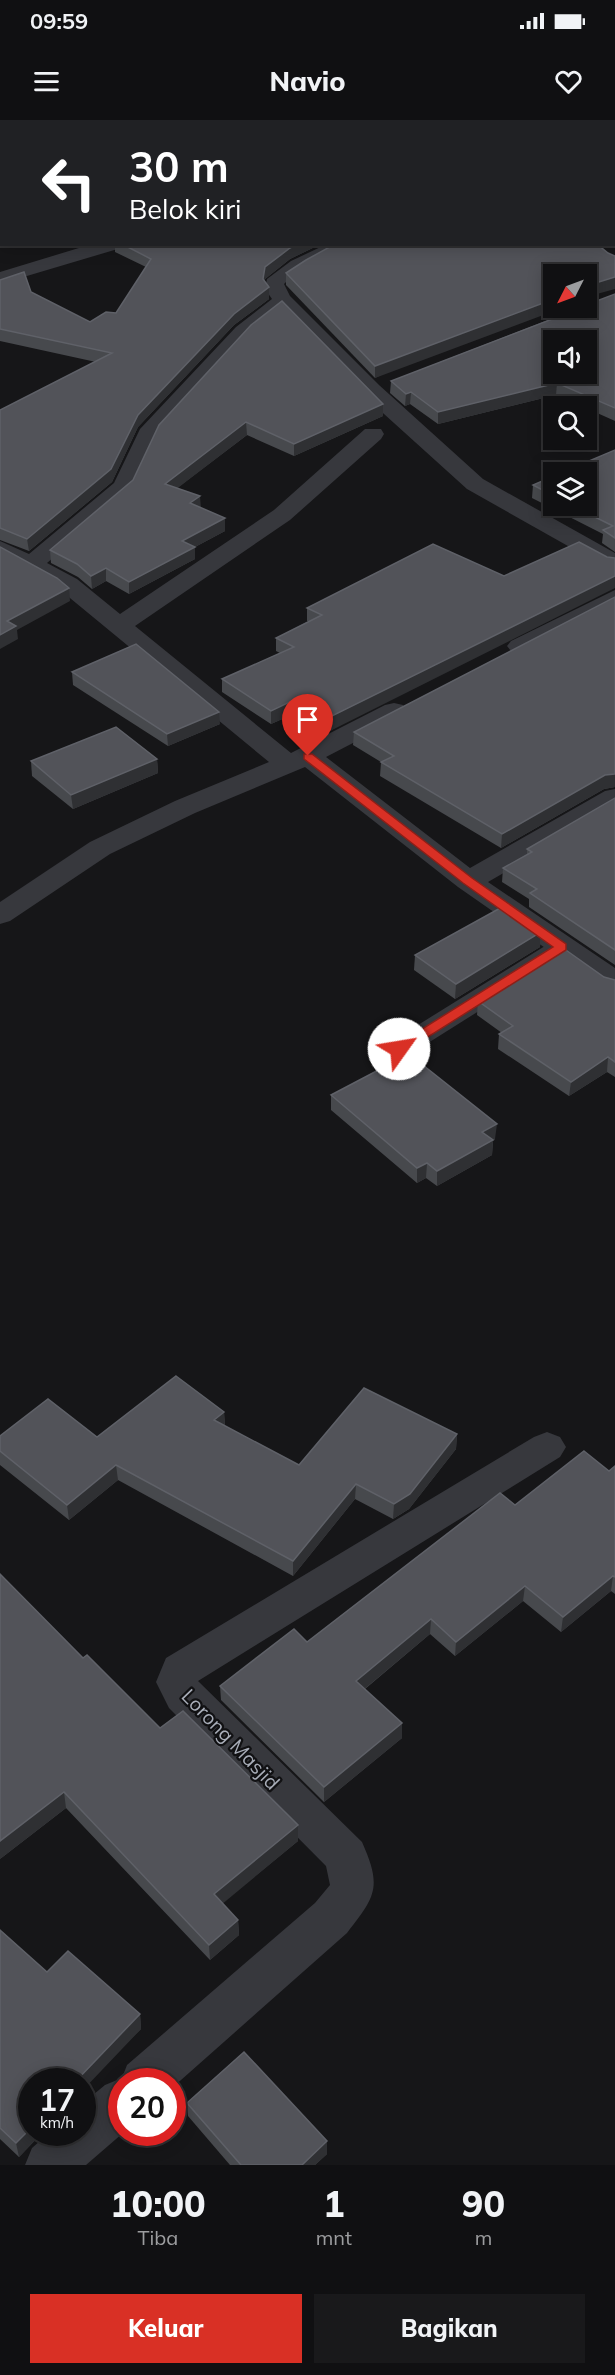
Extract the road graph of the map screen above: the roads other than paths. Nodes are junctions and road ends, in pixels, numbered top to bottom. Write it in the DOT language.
graph roads {
  1 [pos="107,246"];
  2 [pos="339,246"];
  3 [pos="0,278"];
  4 [pos="283,300"];
  5 [pos="392,382"];
  6 [pos="370,390"];
  7 [pos="373,434"];
  8 [pos="0,548"];
  9 [pos="33,563"];
  10 [pos="615,563"];
  11 [pos="615,597"];
  12 [pos="119,626"];
  13 [pos="499,657"];
  14 [pos="414,701"];
  15 [pos="299,760"];
  16 [pos="615,797"];
  17 [pos="468,880"];
  18 [pos="0,915"];
  19 [pos="562,947"];
  20 [pos="615,982"];
  21 [pos="399,1049"];
  22 [pos="547,1447"];
  23 [pos="160,2068"];
  24 [pos="108,2114"];
  25 [pos="49,2165"];
  1 -- 3 [label="street"];
  2 -- 4 [label="street"];
  4 -- 6 [label="street"];
  4 -- 9 [label="street"];
  5 -- 6 [label="street"];
  6 -- 10 [label="street"];
  7 -- 12 [label="street"];
  8 -- 9 [label="street"];
  9 -- 12 [label="street"];
  11 -- 13 [label="street"];
  12 -- 15 [label="street"];
  14 -- 15 [label="street"];
  15 -- 17 [label="street"];
  15 -- 18 [label="street"];
  16 -- 17 [label="street"];
  17 -- 19 [label="street"];
  19 -- 20 [label="street"];
  19 -- 21 [label="lane"];
  22 -- 23 [label="street, Lorong Masjid"];
  24 -- 25 [label="street"];
}
